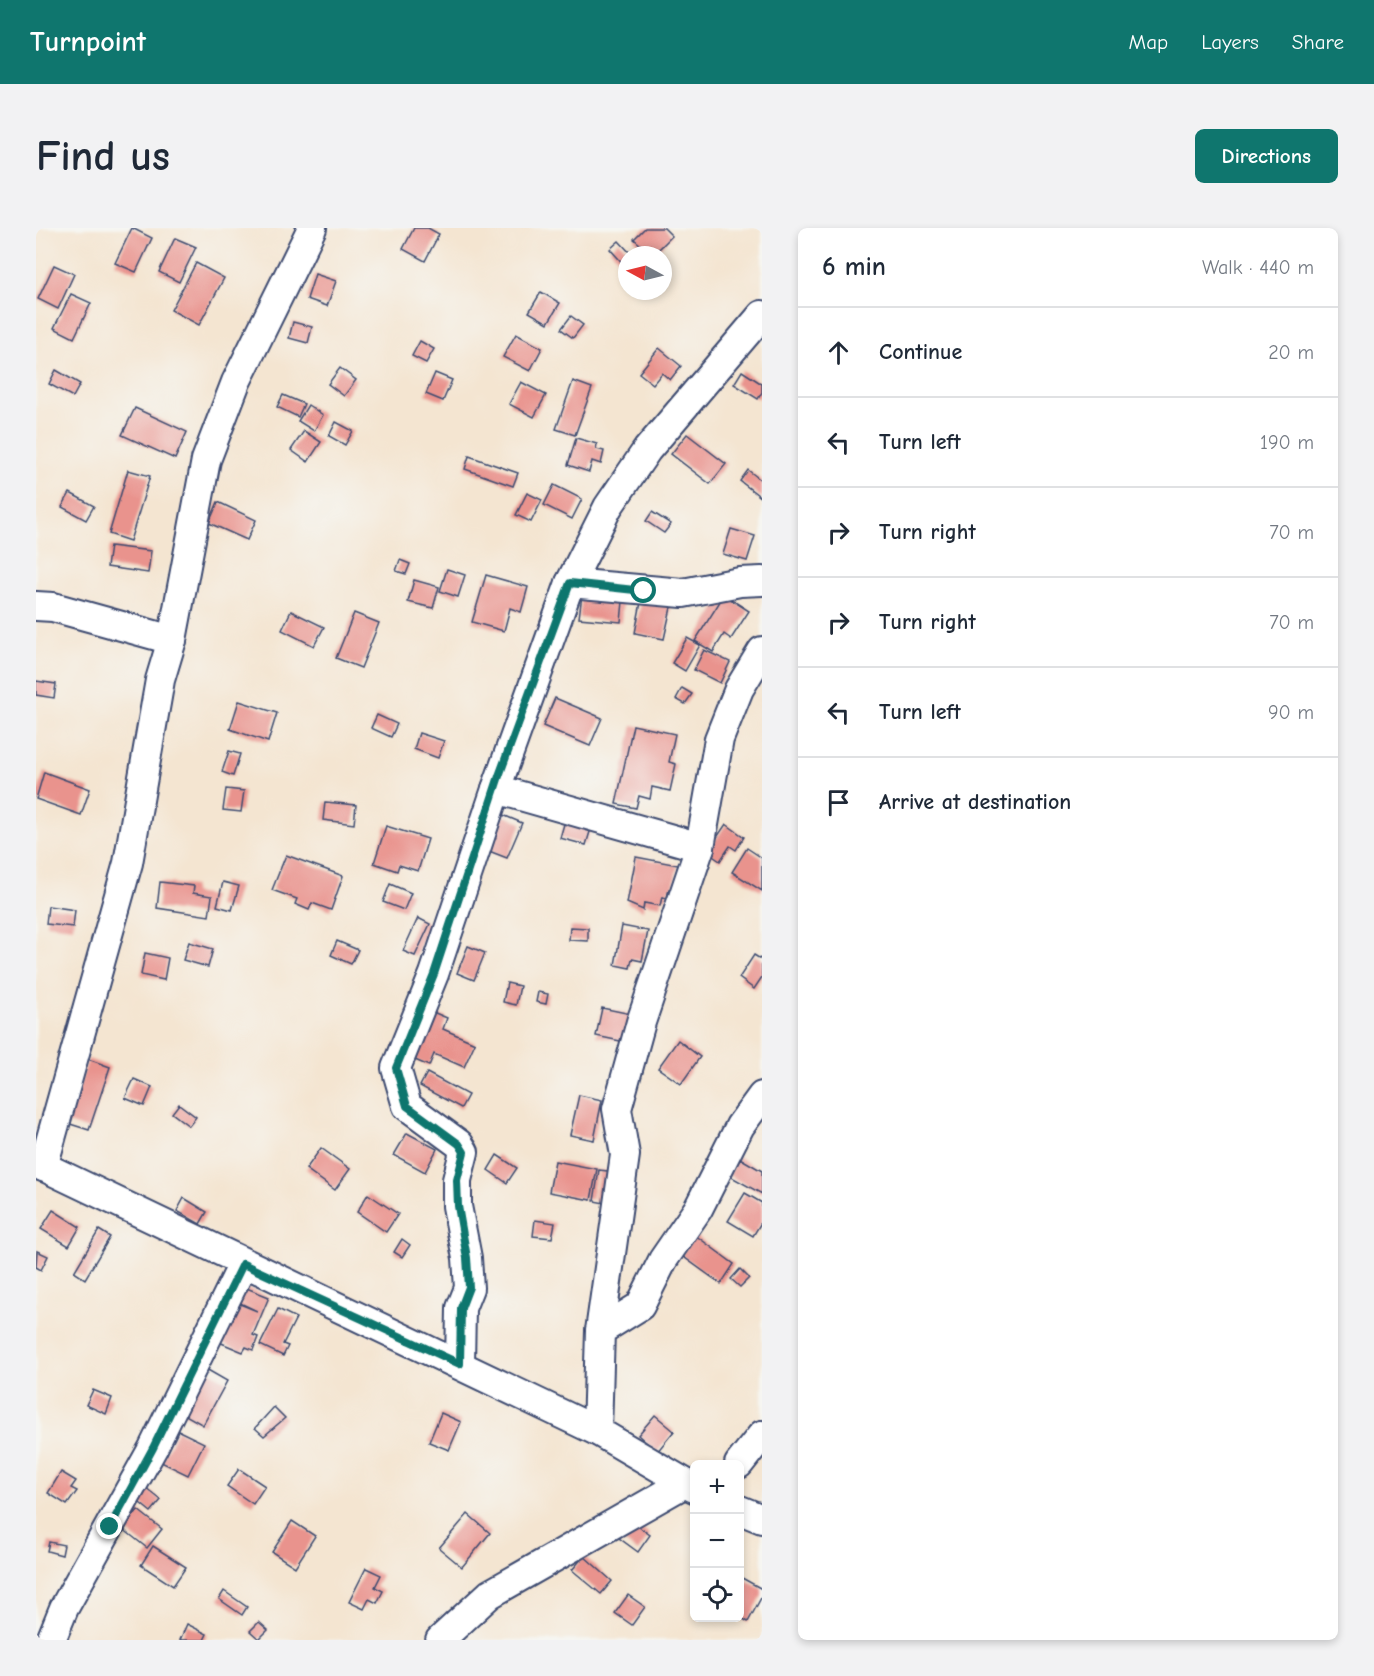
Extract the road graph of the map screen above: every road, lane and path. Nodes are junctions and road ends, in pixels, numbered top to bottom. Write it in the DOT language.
graph roads {
  1 [pos="312,228"];
  2 [pos="762,315"];
  3 [pos="762,581"];
  4 [pos="570,583"];
  5 [pos="36,606"];
  6 [pos="172,640"];
  7 [pos="762,651"];
  8 [pos="495,789"];
  9 [pos="700,847"];
  10 [pos="762,1096"];
  11 [pos="39,1165"];
  12 [pos="243,1264"];
  13 [pos="600,1331"];
  14 [pos="460,1364"];
  15 [pos="597,1431"];
  16 [pos="762,1435"];
  17 [pos="742,1460"];
  18 [pos="690,1486"];
  19 [pos="744,1512"];
  20 [pos="762,1519"];
  21 [pos="51,1640"];
  22 [pos="440,1640"];
  1 -- 6 [label="street"];
  2 -- 4 [label="street"];
  3 -- 4 [label="street"];
  4 -- 8 [label="street"];
  5 -- 6 [label="street"];
  6 -- 11 [label="street"];
  7 -- 9 [label="street"];
  8 -- 9 [label="street"];
  8 -- 14 [label="street"];
  9 -- 13 [label="street"];
  10 -- 13 [label="street"];
  11 -- 12 [label="street"];
  12 -- 14 [label="street"];
  12 -- 21 [label="street"];
  13 -- 15 [label="street"];
  14 -- 15 [label="street"];
  15 -- 18 [label="street"];
  16 -- 17 [label="street"];
  18 -- 22 [label="street"];
  19 -- 20 [label="street"];
}
